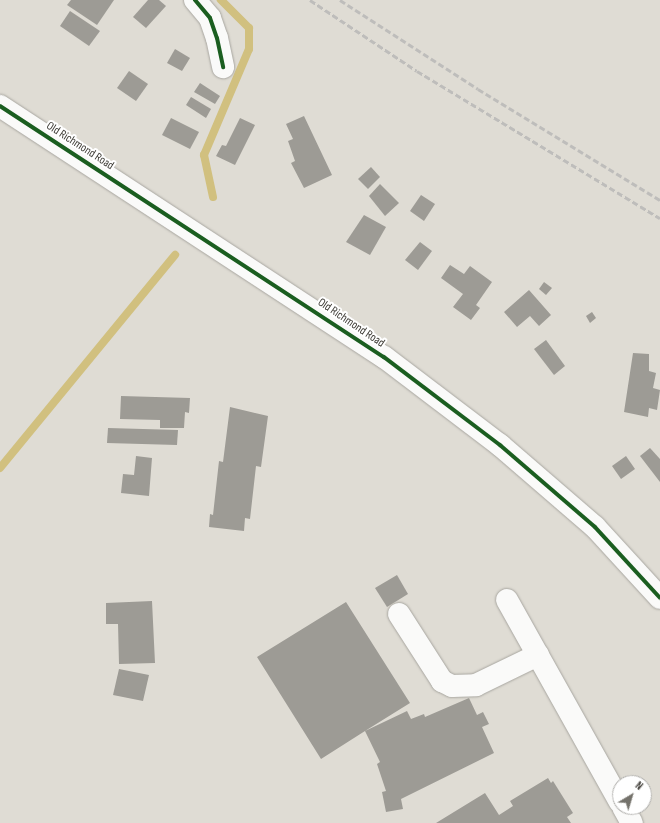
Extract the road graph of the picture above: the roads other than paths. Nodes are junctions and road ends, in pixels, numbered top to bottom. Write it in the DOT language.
graph roads {
  1 [pos="195,0"];
  2 [pos="223,67"];
  3 [pos="0,106"];
  4 [pos="660,598"];
  5 [pos="507,600"];
  6 [pos="399,614"];
  7 [pos="538,655"];
  8 [pos="612,788"];
  1 -- 2 [label="street"];
  3 -- 4 [label="street, Old Richmond Road"];
  5 -- 7 [label="street"];
  6 -- 7 [label="street"];
  7 -- 8 [label="street"];
}
